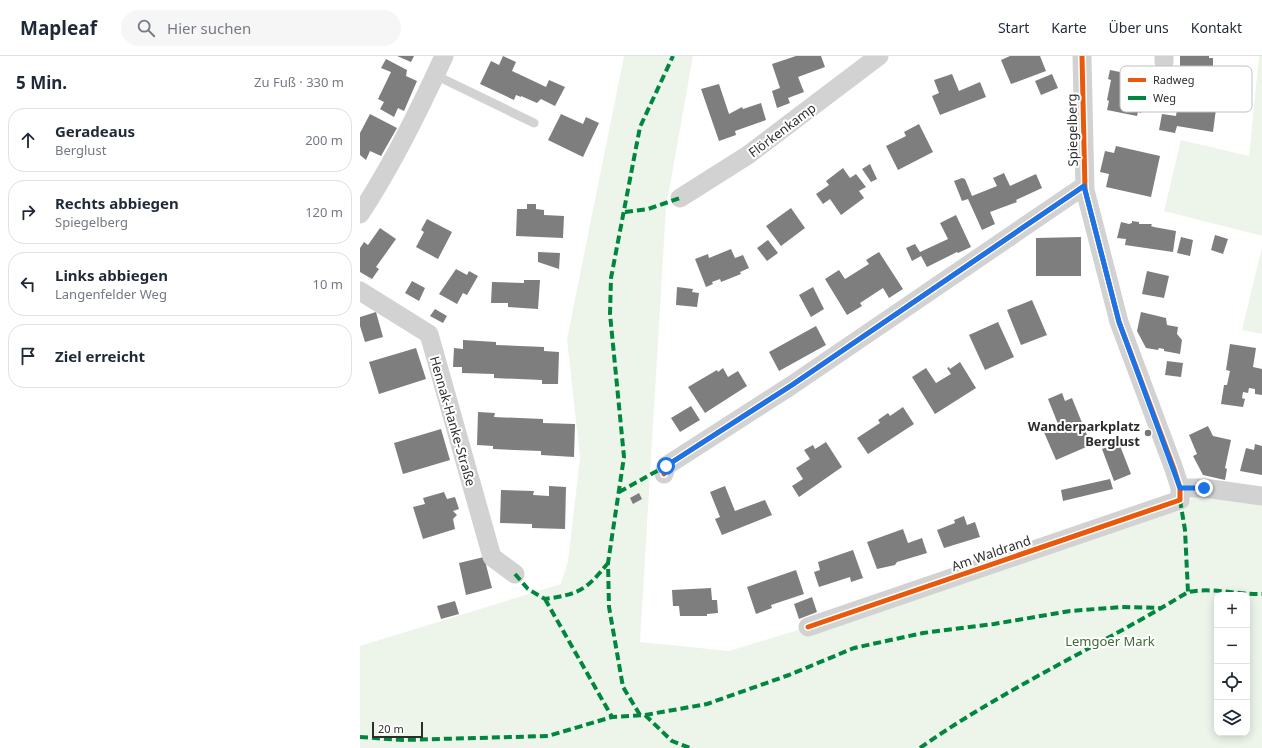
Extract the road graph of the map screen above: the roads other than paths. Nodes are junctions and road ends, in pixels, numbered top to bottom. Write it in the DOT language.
graph roads {
  1 [pos="444,56"];
  2 [pos="879,56"];
  3 [pos="1082,56"];
  4 [pos="436,75"];
  5 [pos="534,124"];
  6 [pos="1084,186"];
  7 [pos="680,198"];
  8 [pos="360,214"];
  9 [pos="360,291"];
  10 [pos="664,474"];
  11 [pos="1180,494"];
  12 [pos="1262,496"];
  13 [pos="515,574"];
  14 [pos="808,627"];
  1 -- 4 [label="street"];
  2 -- 7 [label="street, Flörkenkamp"];
  3 -- 6 [label="street, Spiegelberg"];
  4 -- 5 [label="lane"];
  4 -- 8 [label="street"];
  6 -- 10 [label="street"];
  6 -- 11 [label="street, Spiegelberg"];
  9 -- 13 [label="street, Hennak-Hanke-Straße"];
  11 -- 12 [label="street, Am Waldrand"];
  11 -- 14 [label="street, Am Waldrand"];
}
